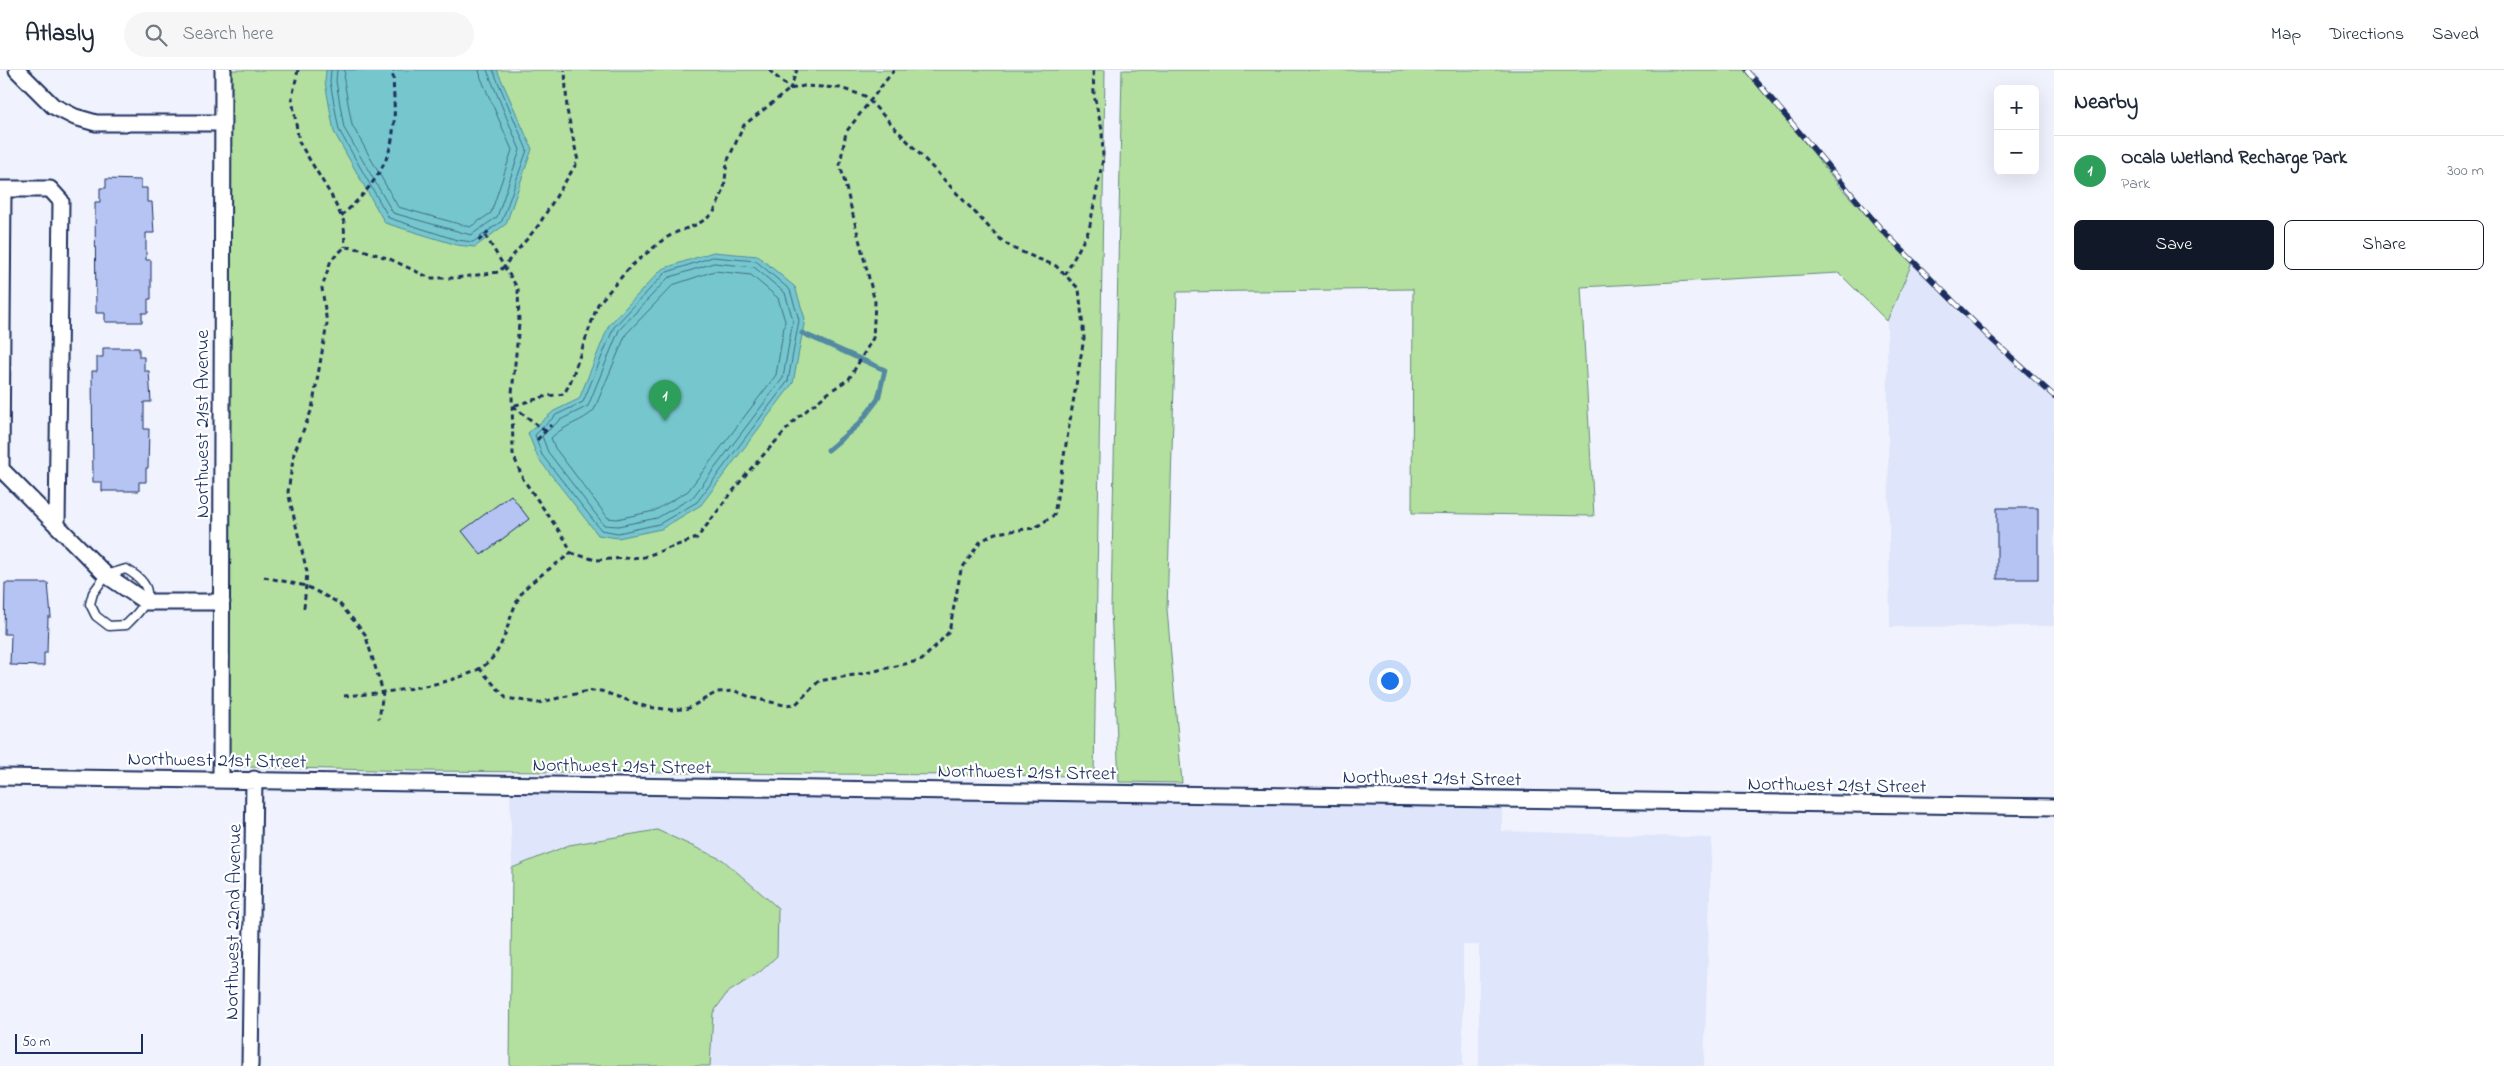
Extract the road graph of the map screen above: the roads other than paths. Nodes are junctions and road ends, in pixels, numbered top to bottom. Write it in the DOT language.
graph roads {
  1 [pos="17,70"];
  2 [pos="223,70"];
  3 [pos="223,123"];
  4 [pos="1,189"];
  5 [pos="57,526"];
  6 [pos="106,575"];
  7 [pos="146,602"];
  8 [pos="222,602"];
  9 [pos="0,777"];
  10 [pos="221,778"];
  11 [pos="254,779"];
  12 [pos="2054,807"];
  13 [pos="250,1066"];
  1 -- 3 [label="street"];
  2 -- 3 [label="street, Northwest 21st Avenue"];
  3 -- 8 [label="street, Northwest 21st Avenue"];
  4 -- 5 [label="street"];
  4 -- 5 [label="street"];
  5 -- 6 [label="street"];
  6 -- 7 [label="street"];
  6 -- 7 [label="lane"];
  7 -- 8 [label="street"];
  8 -- 10 [label="street, Northwest 21st Avenue"];
  9 -- 10 [label="street, Northwest 21st Street"];
  10 -- 11 [label="street, Northwest 21st Street"];
  11 -- 12 [label="street, Northwest 21st Street"];
  11 -- 13 [label="street, Northwest 22nd Avenue"];
}
